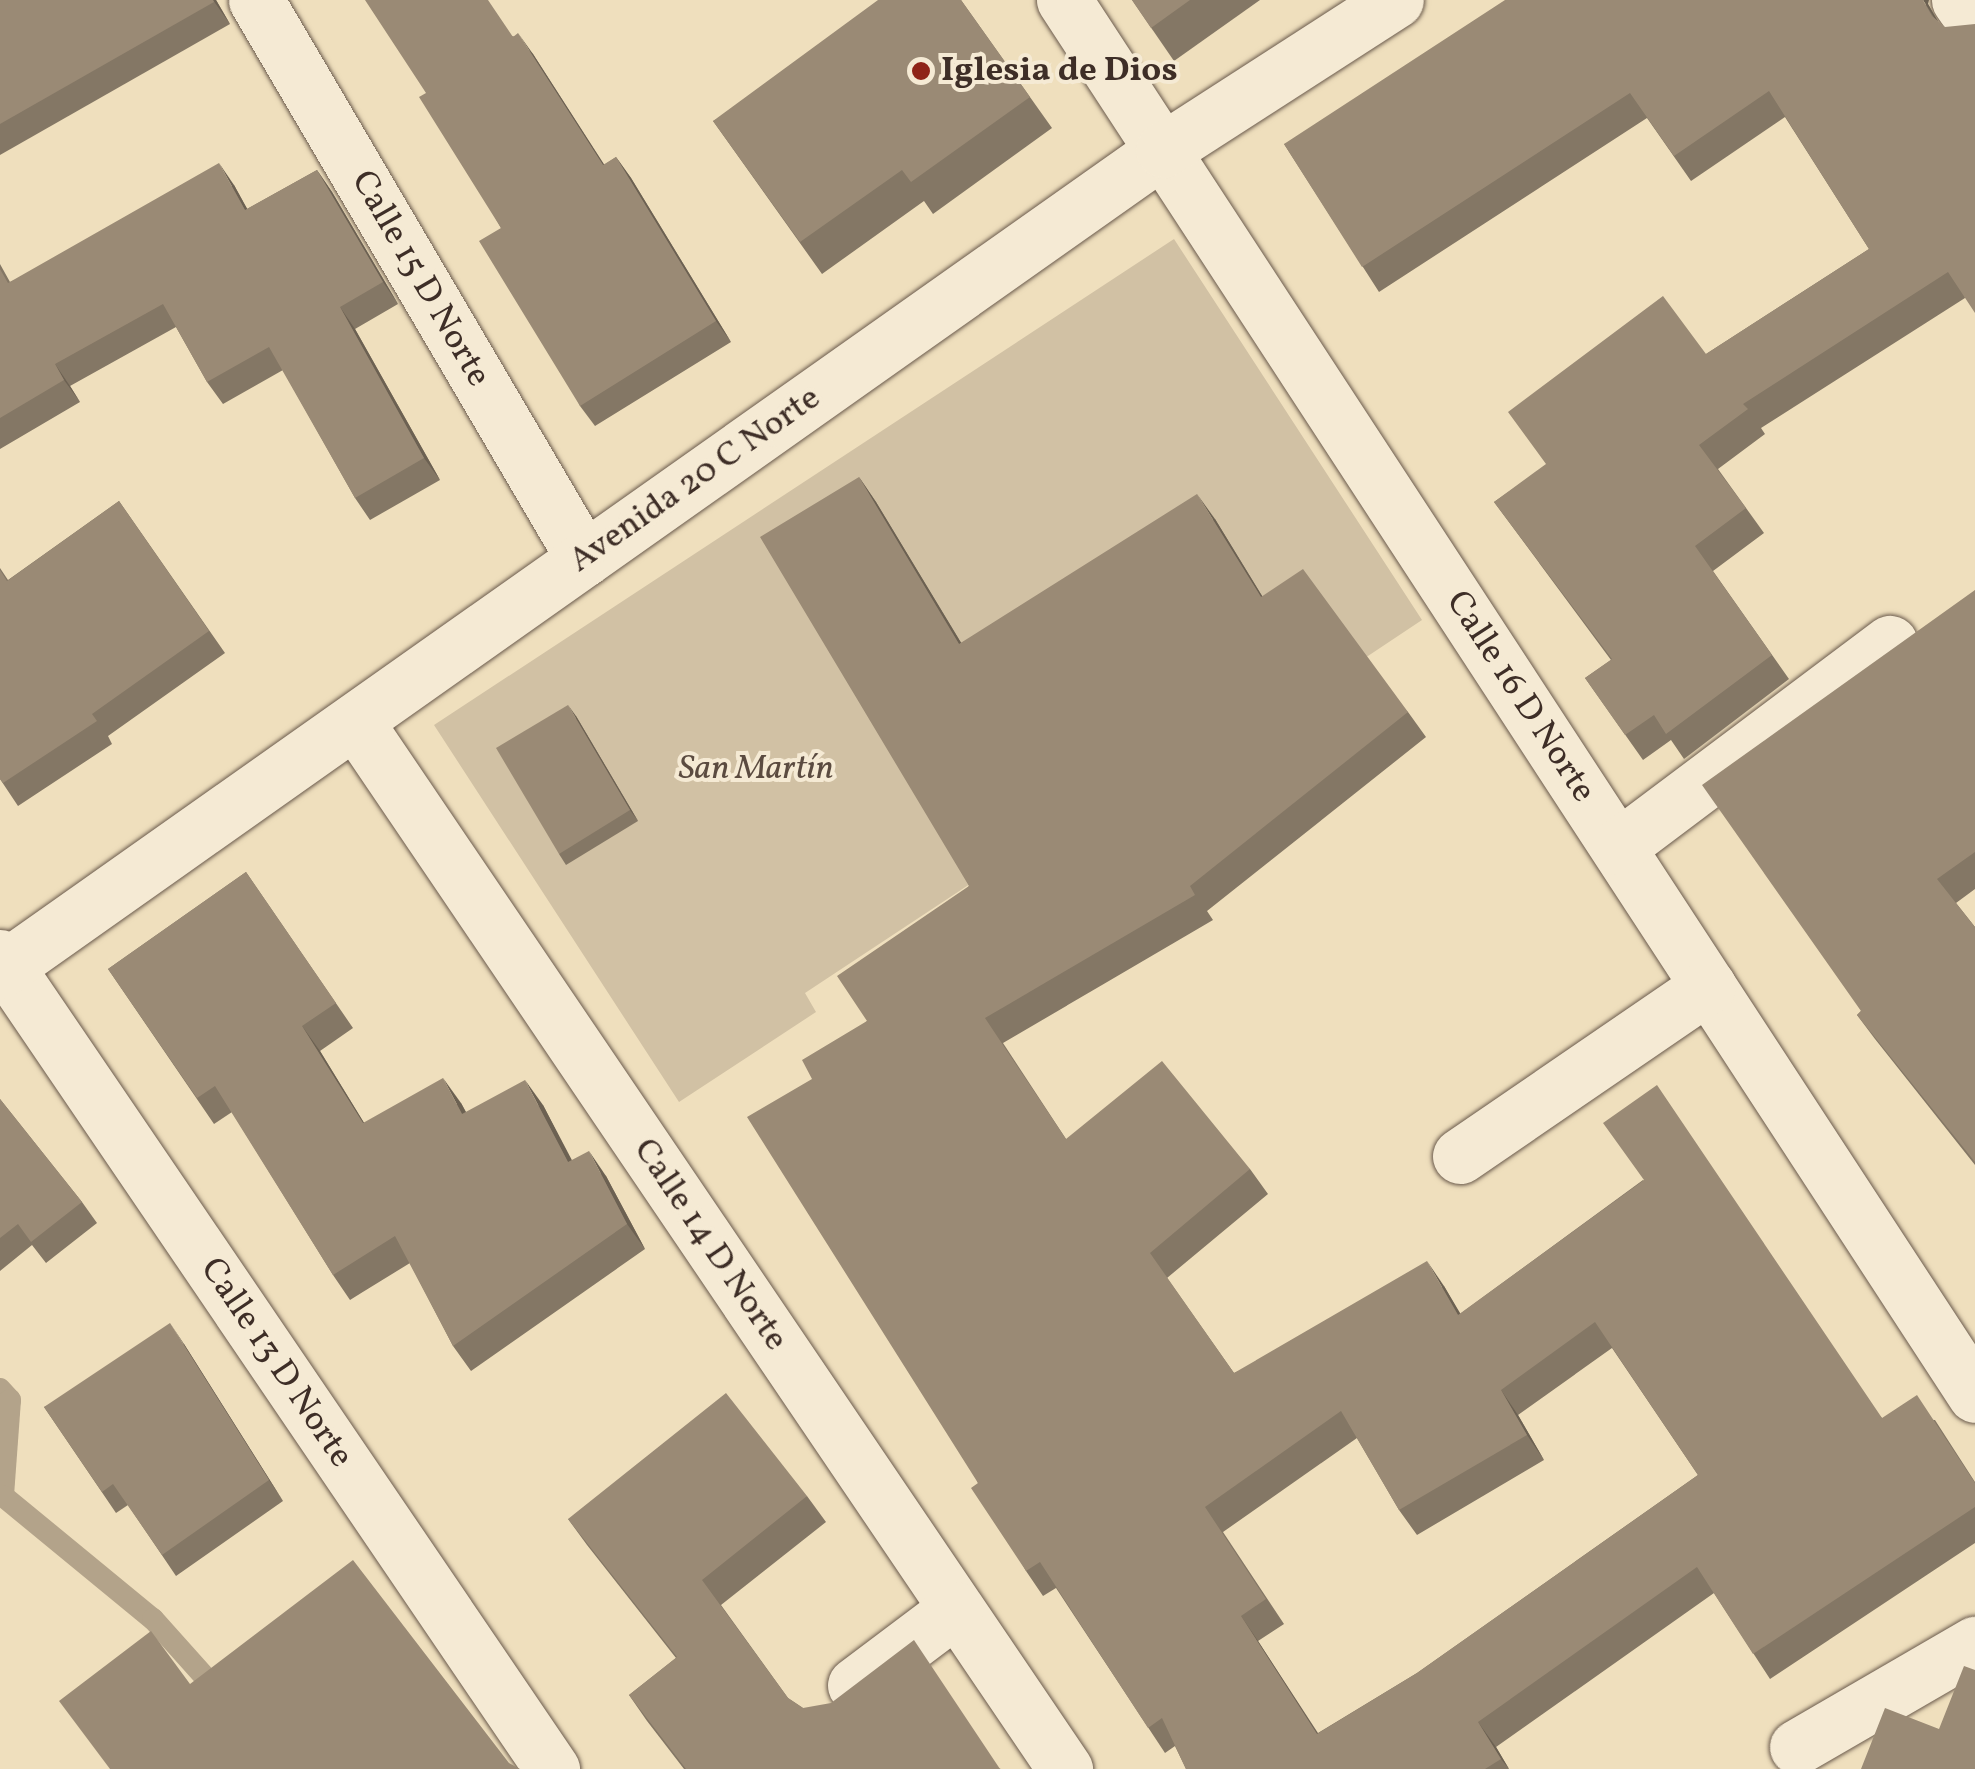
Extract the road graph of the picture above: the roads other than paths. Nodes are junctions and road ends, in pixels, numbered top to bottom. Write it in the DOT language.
graph roads {
  1 [pos="256,0"];
  2 [pos="1064,0"];
  3 [pos="1396,0"];
  4 [pos="1959,0"];
  5 [pos="1975,23"];
  6 [pos="1164,150"];
  7 [pos="584,558"];
  8 [pos="1890,643"];
  9 [pos="356,721"];
  10 [pos="1618,847"];
  11 [pos="2,965"];
  12 [pos="1708,986"];
  13 [pos="1460,1156"];
  14 [pos="1975,1395"];
  15 [pos="956,1609"];
  16 [pos="1975,1644"];
  17 [pos="830,1704"];
  18 [pos="1796,1747"];
  19 [pos="552,1769"];
  20 [pos="1064,1769"];
  1 -- 7 [label="street, Calle 15 D Norte"];
  2 -- 6 [label="street, Calle 16 D Norte"];
  3 -- 6 [label="street, Avenida 20 C Norte"];
  4 -- 5 [label="street"];
  6 -- 7 [label="street, Avenida 20 C Norte"];
  6 -- 10 [label="street, Calle 16 D Norte"];
  7 -- 9 [label="street, Avenida 20 C Norte"];
  8 -- 10 [label="street"];
  9 -- 11 [label="street, Avenida 20 C Norte"];
  9 -- 15 [label="street, Calle 14 D Norte"];
  10 -- 12 [label="street, Calle 16 D Norte"];
  11 -- 19 [label="street, Calle 13 D Norte"];
  12 -- 13 [label="street"];
  12 -- 14 [label="street, Calle 16 D Norte"];
  15 -- 17 [label="street"];
  15 -- 20 [label="street, Calle 14 D Norte"];
  16 -- 18 [label="street"];
}
